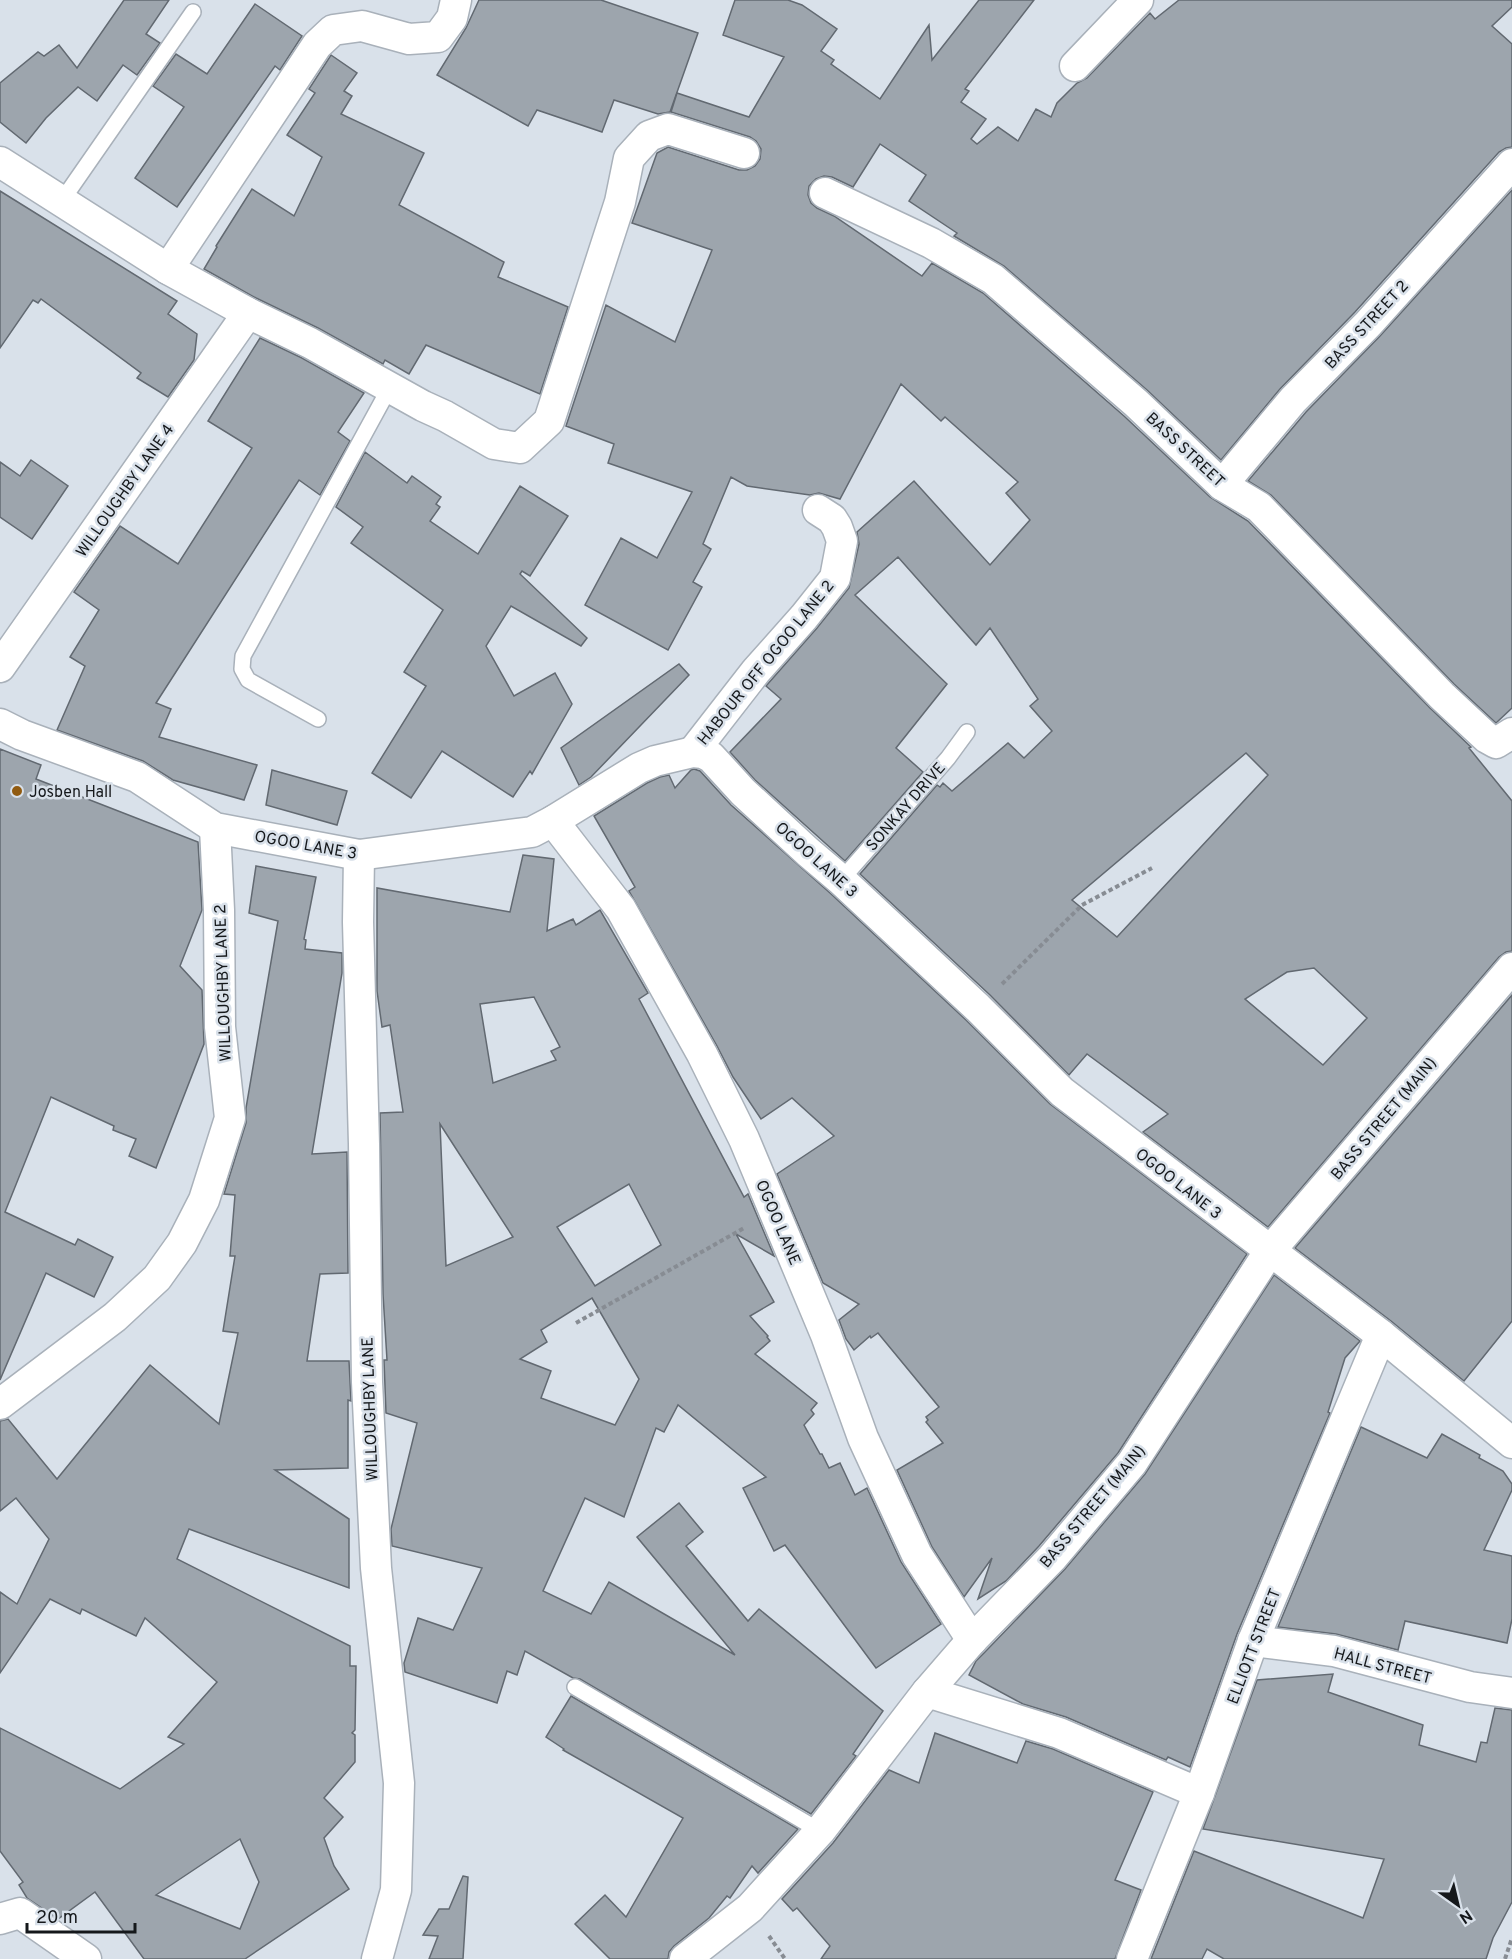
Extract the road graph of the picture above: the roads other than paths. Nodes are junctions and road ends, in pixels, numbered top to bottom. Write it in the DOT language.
graph roads {
  1 [pos="456,0"];
  2 [pos="1138,0"];
  3 [pos="193,12"];
  4 [pos="1075,66"];
  5 [pos="744,153"];
  6 [pos="0,162"];
  7 [pos="1512,164"];
  8 [pos="825,194"];
  9 [pos="61,202"];
  10 [pos="168,269"];
  11 [pos="248,313"];
  12 [pos="390,387"];
  13 [pos="1222,485"];
  14 [pos="818,510"];
  15 [pos="0,667"];
  16 [pos="318,719"];
  17 [pos="0,724"];
  18 [pos="967,732"];
  19 [pos="1512,733"];
  20 [pos="693,752"];
  21 [pos="553,821"];
  22 [pos="215,828"];
  23 [pos="359,855"];
  24 [pos="841,880"];
  25 [pos="1512,969"];
  26 [pos="1269,1252"];
  27 [pos="1381,1335"];
  28 [pos="0,1404"];
  29 [pos="1512,1443"];
  30 [pos="972,1640"];
  31 [pos="1252,1641"];
  32 [pos="575,1687"];
  33 [pos="927,1692"];
  34 [pos="1512,1693"];
  35 [pos="1199,1793"];
  36 [pos="820,1832"];
  37 [pos="0,1919"];
  38 [pos="86,1959"];
  39 [pos="377,1959"];
  40 [pos="685,1959"];
  41 [pos="1132,1959"];
  1 -- 10 [label="street"];
  2 -- 4 [label="street"];
  3 -- 9 [label="lane"];
  5 -- 12 [label="street"];
  6 -- 9 [label="street"];
  7 -- 13 [label="street, BASS STREET 2"];
  8 -- 13 [label="street, BASS STREET"];
  9 -- 10 [label="street"];
  10 -- 11 [label="street"];
  11 -- 12 [label="street"];
  11 -- 15 [label="street, WILLOUGHBY LANE 4"];
  12 -- 16 [label="lane"];
  13 -- 19 [label="street, BASS STREET"];
  14 -- 20 [label="street, HABOUR OFF OGOO LANE 2"];
  17 -- 22 [label="street, OGOO LANE 3"];
  18 -- 24 [label="lane, SONKAY DRIVE"];
  20 -- 21 [label="street, OGOO LANE 3"];
  20 -- 24 [label="street, OGOO LANE 3"];
  21 -- 23 [label="street, OGOO LANE 3"];
  21 -- 30 [label="street, OGOO LANE"];
  22 -- 23 [label="street, OGOO LANE 3"];
  22 -- 28 [label="street, WILLOUGHBY LANE 2"];
  23 -- 39 [label="street, WILLOUGHBY LANE"];
  24 -- 26 [label="street, OGOO LANE 3"];
  25 -- 26 [label="street, BASS STREET (MAIN)"];
  26 -- 27 [label="street, OGOO LANE 3"];
  26 -- 30 [label="street, BASS STREET (MAIN)"];
  27 -- 29 [label="street, OGOO LANE 3"];
  27 -- 31 [label="street, ELLIOTT STREET"];
  30 -- 33 [label="street, BASS STREET (MAIN)"];
  31 -- 34 [label="street, HALL STREET"];
  31 -- 35 [label="street, ELLIOTT STREET"];
  32 -- 36 [label="lane"];
  33 -- 35 [label="street"];
  33 -- 36 [label="street, BASS STREET (MAIN)"];
  35 -- 41 [label="street, ELLIOTT STREET"];
  36 -- 40 [label="street, BASS STREET (MAIN)"];
  37 -- 38 [label="street"];
}
